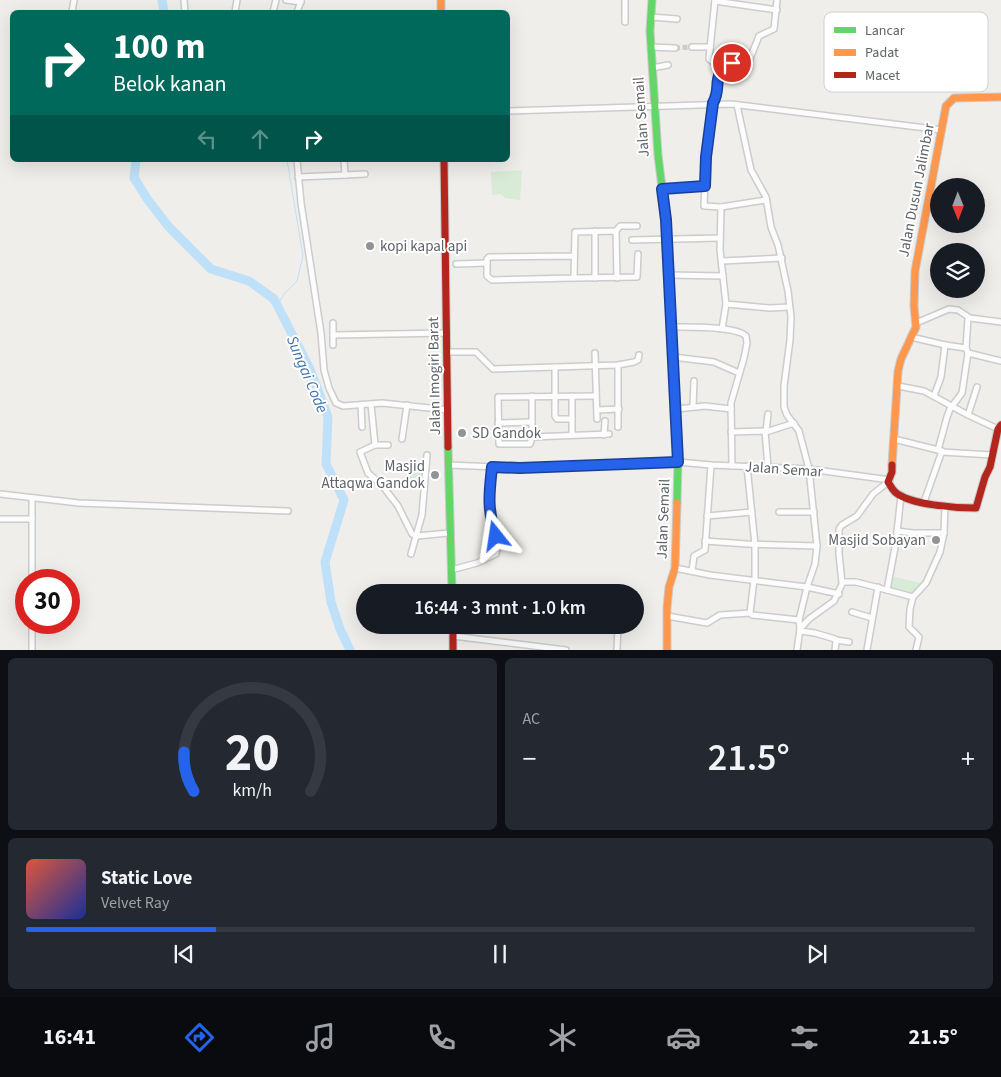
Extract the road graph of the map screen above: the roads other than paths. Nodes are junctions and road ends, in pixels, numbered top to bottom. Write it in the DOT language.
graph roads {
  1 [pos="286,0"];
  2 [pos="625,0"];
  3 [pos="652,0"];
  4 [pos="777,0"];
  5 [pos="301,1"];
  6 [pos="715,1"];
  7 [pos="747,3"];
  8 [pos="777,10"];
  9 [pos="650,17"];
  10 [pos="677,19"];
  11 [pos="625,22"];
  12 [pos="651,47"];
  13 [pos="692,47"];
  14 [pos="675,48"];
  15 [pos="710,48"];
  16 [pos="668,65"];
  17 [pos="652,68"];
  18 [pos="723,70"];
  19 [pos="1001,97"];
  20 [pos="713,103"];
  21 [pos="737,104"];
  22 [pos="654,105"];
  23 [pos="510,111"];
  24 [pos="942,130"];
  25 [pos="297,162"];
  26 [pos="344,162"];
  27 [pos="444,162"];
  28 [pos="345,174"];
  29 [pos="365,174"];
  30 [pos="298,177"];
  31 [pos="705,186"];
  32 [pos="662,189"];
  33 [pos="766,200"];
  34 [pos="721,207"];
  35 [pos="637,226"];
  36 [pos="595,231"];
  37 [pos="616,231"];
  38 [pos="667,238"];
  39 [pos="720,238"];
  40 [pos="632,240"];
  41 [pos="638,254"];
  42 [pos="574,256"];
  43 [pos="782,258"];
  44 [pos="722,261"];
  45 [pos="452,264"];
  46 [pos="487,264"];
  47 [pos="668,275"];
  48 [pos="723,276"];
  49 [pos="574,278"];
  50 [pos="595,278"];
  51 [pos="617,278"];
  52 [pos="726,304"];
  53 [pos="789,307"];
  54 [pos="968,318"];
  55 [pos="1001,322"];
  56 [pos="333,323"];
  57 [pos="916,323"];
  58 [pos="672,327"];
  59 [pos="722,329"];
  60 [pos="448,333"];
  61 [pos="333,335"];
  62 [pos="911,337"];
  63 [pos="333,345"];
  64 [pos="945,345"];
  65 [pos="967,351"];
  66 [pos="448,352"];
  67 [pos="595,353"];
  68 [pos="639,355"];
  69 [pos="673,357"];
  70 [pos="1001,361"];
  71 [pos="618,365"];
  72 [pos="596,366"];
  73 [pos="555,367"];
  74 [pos="739,373"];
  75 [pos="694,381"];
  76 [pos="898,386"];
  77 [pos="976,388"];
  78 [pos="532,396"];
  79 [pos="555,396"];
  80 [pos="572,396"];
  81 [pos="596,396"];
  82 [pos="934,396"];
  83 [pos="371,404"];
  84 [pos="361,405"];
  85 [pos="407,405"];
  86 [pos="693,406"];
  87 [pos="952,407"];
  88 [pos="731,408"];
  89 [pos="619,409"];
  90 [pos="676,409"];
  91 [pos="448,410"];
  92 [pos="597,410"];
  93 [pos="768,414"];
  94 [pos="968,415"];
  95 [pos="572,419"];
  96 [pos="597,419"];
  97 [pos="605,421"];
  98 [pos="532,422"];
  99 [pos="498,423"];
  100 [pos="794,423"];
  101 [pos="362,427"];
  102 [pos="618,427"];
  103 [pos="1000,428"];
  104 [pos="731,432"];
  105 [pos="766,432"];
  106 [pos="572,435"];
  107 [pos="532,437"];
  108 [pos="402,439"];
  109 [pos="894,439"];
  110 [pos="375,445"];
  111 [pos="388,445"];
  112 [pos="940,451"];
  113 [pos="427,455"];
  114 [pos="992,456"];
  115 [pos="678,462"];
  116 [pos="448,465"];
  117 [pos="710,465"];
  118 [pos="732,466"];
  119 [pos="747,466"];
  120 [pos="492,467"];
  121 [pos="768,467"];
  122 [pos="809,469"];
  123 [pos="889,481"];
  124 [pos="0,494"];
  125 [pos="901,494"];
  126 [pos="32,498"];
  127 [pos="924,502"];
  128 [pos="945,506"];
  129 [pos="288,511"];
  130 [pos="752,512"];
  131 [pos="779,512"];
  132 [pos="814,512"];
  133 [pos="707,516"];
  134 [pos="0,518"];
  135 [pos="32,519"];
  136 [pos="897,530"];
  137 [pos="449,533"];
  138 [pos="944,533"];
  139 [pos="417,536"];
  140 [pos="705,541"];
  141 [pos="755,545"];
  142 [pos="817,546"];
  143 [pos="410,554"];
  144 [pos="674,568"];
  145 [pos="32,569"];
  146 [pos="451,570"];
  147 [pos="692,571"];
  148 [pos="754,580"];
  149 [pos="842,583"];
  150 [pos="452,584"];
  151 [pos="807,587"];
  152 [pos="878,587"];
  153 [pos="887,590"];
  154 [pos="839,594"];
  155 [pos="913,597"];
  156 [pos="852,612"];
  157 [pos="750,613"];
  158 [pos="667,616"];
  159 [pos="872,618"];
  160 [pos="800,626"];
  161 [pos="32,634"];
  162 [pos="618,634"];
  163 [pos="453,636"];
  164 [pos="836,640"];
  165 [pos="848,642"];
  166 [pos="32,650"];
  167 [pos="453,650"];
  168 [pos="566,650"];
  169 [pos="617,650"];
  170 [pos="667,650"];
  171 [pos="797,650"];
  172 [pos="835,650"];
  173 [pos="867,650"];
  174 [pos="916,650"];
  1 -- 5 [label="street"];
  2 -- 11 [label="street"];
  3 -- 9 [label="street, Jalan Semail"];
  4 -- 8 [label="street"];
  6 -- 7 [label="street"];
  6 -- 15 [label="street"];
  7 -- 8 [label="street"];
  8 -- 18 [label="street"];
  9 -- 10 [label="street"];
  9 -- 12 [label="street, Jalan Semail"];
  12 -- 14 [label="street"];
  12 -- 17 [label="street, Jalan Semail"];
  13 -- 15 [label="street"];
  15 -- 18 [label="street"];
  16 -- 17 [label="street"];
  17 -- 22 [label="street, Jalan Semail"];
  18 -- 20 [label="street"];
  19 -- 24 [label="street, Jalan Dusun Jalimbar"];
  20 -- 21 [label="street"];
  20 -- 22 [label="street"];
  20 -- 31 [label="street"];
  21 -- 24 [label="street"];
  21 -- 33 [label="street"];
  22 -- 23 [label="street"];
  22 -- 32 [label="street, Jalan Semail"];
  24 -- 57 [label="street, Jalan Dusun Jalimbar"];
  25 -- 30 [label="street"];
  26 -- 28 [label="street"];
  27 -- 45 [label="street, Jalan Imogiri Barat"];
  28 -- 29 [label="street"];
  28 -- 30 [label="street"];
  30 -- 84 [label="street"];
  31 -- 32 [label="street"];
  31 -- 34 [label="street"];
  32 -- 38 [label="street, Jalan Semail"];
  33 -- 34 [label="street"];
  33 -- 43 [label="street"];
  34 -- 39 [label="street"];
  35 -- 37 [label="street"];
  36 -- 37 [label="street"];
  36 -- 42 [label="street"];
  36 -- 50 [label="street"];
  37 -- 51 [label="street"];
  38 -- 39 [label="street"];
  38 -- 40 [label="street"];
  38 -- 47 [label="street, Jalan Semail"];
  39 -- 44 [label="street"];
  41 -- 51 [label="street"];
  42 -- 46 [label="street"];
  42 -- 49 [label="street"];
  43 -- 44 [label="street"];
  43 -- 53 [label="street"];
  44 -- 48 [label="street"];
  45 -- 46 [label="street"];
  45 -- 60 [label="street, Jalan Imogiri Barat"];
  46 -- 49 [label="street"];
  47 -- 48 [label="street"];
  47 -- 58 [label="street, Jalan Semail"];
  48 -- 52 [label="street"];
  49 -- 50 [label="street"];
  50 -- 51 [label="street"];
  52 -- 53 [label="street"];
  52 -- 59 [label="street"];
  53 -- 100 [label="street"];
  54 -- 55 [label="street"];
  54 -- 57 [label="street"];
  54 -- 65 [label="street"];
  56 -- 61 [label="street"];
  57 -- 62 [label="street, Jalan Dusun Jalimbar"];
  58 -- 59 [label="street"];
  58 -- 69 [label="street, Jalan Semail"];
  59 -- 74 [label="street"];
  60 -- 61 [label="street"];
  60 -- 66 [label="street, Jalan Imogiri Barat"];
  61 -- 63 [label="street"];
  62 -- 64 [label="street"];
  62 -- 76 [label="street, Jalan Dusun Jalimbar"];
  64 -- 65 [label="street"];
  64 -- 82 [label="street"];
  65 -- 70 [label="street"];
  65 -- 87 [label="street"];
  66 -- 73 [label="street"];
  66 -- 91 [label="street, Jalan Imogiri Barat"];
  67 -- 72 [label="street"];
  68 -- 71 [label="street"];
  69 -- 74 [label="street"];
  69 -- 90 [label="street, Jalan Semail"];
  71 -- 72 [label="street"];
  71 -- 89 [label="street"];
  72 -- 73 [label="street"];
  72 -- 81 [label="street"];
  73 -- 79 [label="street"];
  74 -- 88 [label="street"];
  75 -- 86 [label="street"];
  76 -- 82 [label="street"];
  76 -- 109 [label="street, Jalan Dusun Jalimbar"];
  77 -- 94 [label="street"];
  78 -- 79 [label="street"];
  78 -- 98 [label="street"];
  78 -- 99 [label="street"];
  79 -- 80 [label="street"];
  79 -- 95 [label="street"];
  80 -- 81 [label="street"];
  80 -- 95 [label="street"];
  81 -- 92 [label="street"];
  82 -- 87 [label="street"];
  83 -- 84 [label="street"];
  83 -- 85 [label="street"];
  83 -- 110 [label="street"];
  84 -- 101 [label="street"];
  85 -- 91 [label="street"];
  85 -- 108 [label="street"];
  86 -- 88 [label="street"];
  86 -- 90 [label="street"];
  87 -- 94 [label="street"];
  87 -- 112 [label="street"];
  88 -- 104 [label="street"];
  89 -- 92 [label="street"];
  89 -- 102 [label="street"];
  90 -- 115 [label="street, Jalan Semail"];
  91 -- 116 [label="street, Jalan Imogiri Barat"];
  92 -- 96 [label="street"];
  93 -- 105 [label="street"];
  94 -- 103 [label="street"];
  95 -- 106 [label="street"];
  97 -- 106 [label="street"];
  98 -- 99 [label="street"];
  98 -- 107 [label="street"];
  99 -- 107 [label="street"];
  100 -- 105 [label="street"];
  100 -- 122 [label="street"];
  103 -- 114 [label="street"];
  104 -- 105 [label="street"];
  104 -- 118 [label="street"];
  105 -- 121 [label="street"];
  106 -- 107 [label="street"];
  109 -- 112 [label="street"];
  109 -- 123 [label="street, Jalan Dusun Jalimbar"];
  110 -- 111 [label="street"];
  110 -- 139 [label="street"];
  112 -- 114 [label="street"];
  112 -- 127 [label="street"];
  113 -- 139 [label="street"];
  114 -- 128 [label="street"];
  115 -- 117 [label="street, Jalan Semar"];
  115 -- 120 [label="street, Jalan Semar"];
  115 -- 144 [label="street, Jalan Semail"];
  116 -- 120 [label="street, Jalan Semar"];
  116 -- 137 [label="street, Jalan Imogiri Barat"];
  117 -- 118 [label="street, Jalan Semar"];
  117 -- 133 [label="street"];
  118 -- 119 [label="street, Jalan Semar"];
  119 -- 121 [label="street, Jalan Semar"];
  119 -- 130 [label="street"];
  120 -- 146 [label="street"];
  121 -- 122 [label="street, Jalan Semar"];
  122 -- 123 [label="street, Jalan Semar"];
  122 -- 132 [label="street"];
  123 -- 125 [label="street"];
  123 -- 149 [label="street"];
  124 -- 126 [label="street"];
  125 -- 127 [label="street"];
  125 -- 136 [label="street"];
  126 -- 129 [label="street"];
  126 -- 135 [label="street"];
  127 -- 128 [label="street"];
  128 -- 138 [label="street"];
  130 -- 133 [label="street"];
  130 -- 141 [label="street"];
  131 -- 132 [label="street"];
  132 -- 142 [label="street"];
  133 -- 140 [label="street"];
  134 -- 135 [label="street"];
  135 -- 145 [label="street"];
  136 -- 138 [label="street"];
  136 -- 153 [label="street"];
  137 -- 139 [label="street"];
  137 -- 146 [label="street, Jalan Imogiri Barat"];
  138 -- 155 [label="street"];
  139 -- 143 [label="street"];
  140 -- 141 [label="street"];
  140 -- 147 [label="street"];
  141 -- 142 [label="street"];
  141 -- 148 [label="street"];
  142 -- 151 [label="street"];
  144 -- 147 [label="street"];
  144 -- 158 [label="street, Jalan Semail"];
  146 -- 150 [label="street, Jalan Imogiri Barat"];
  147 -- 148 [label="street"];
  148 -- 151 [label="street"];
  148 -- 157 [label="street"];
  149 -- 152 [label="street"];
  149 -- 154 [label="street"];
  151 -- 154 [label="street"];
  151 -- 160 [label="street"];
  152 -- 153 [label="street"];
  152 -- 159 [label="street"];
  153 -- 155 [label="street"];
  154 -- 160 [label="street"];
  155 -- 174 [label="street"];
  156 -- 159 [label="street"];
  157 -- 158 [label="street"];
  157 -- 160 [label="street"];
  158 -- 170 [label="street, Jalan Semail"];
  159 -- 173 [label="street"];
  160 -- 164 [label="street"];
  160 -- 171 [label="street"];
  161 -- 166 [label="street"];
  162 -- 169 [label="street"];
  163 -- 167 [label="street"];
  163 -- 168 [label="street"];
  164 -- 165 [label="street"];
  164 -- 172 [label="street"];
}
